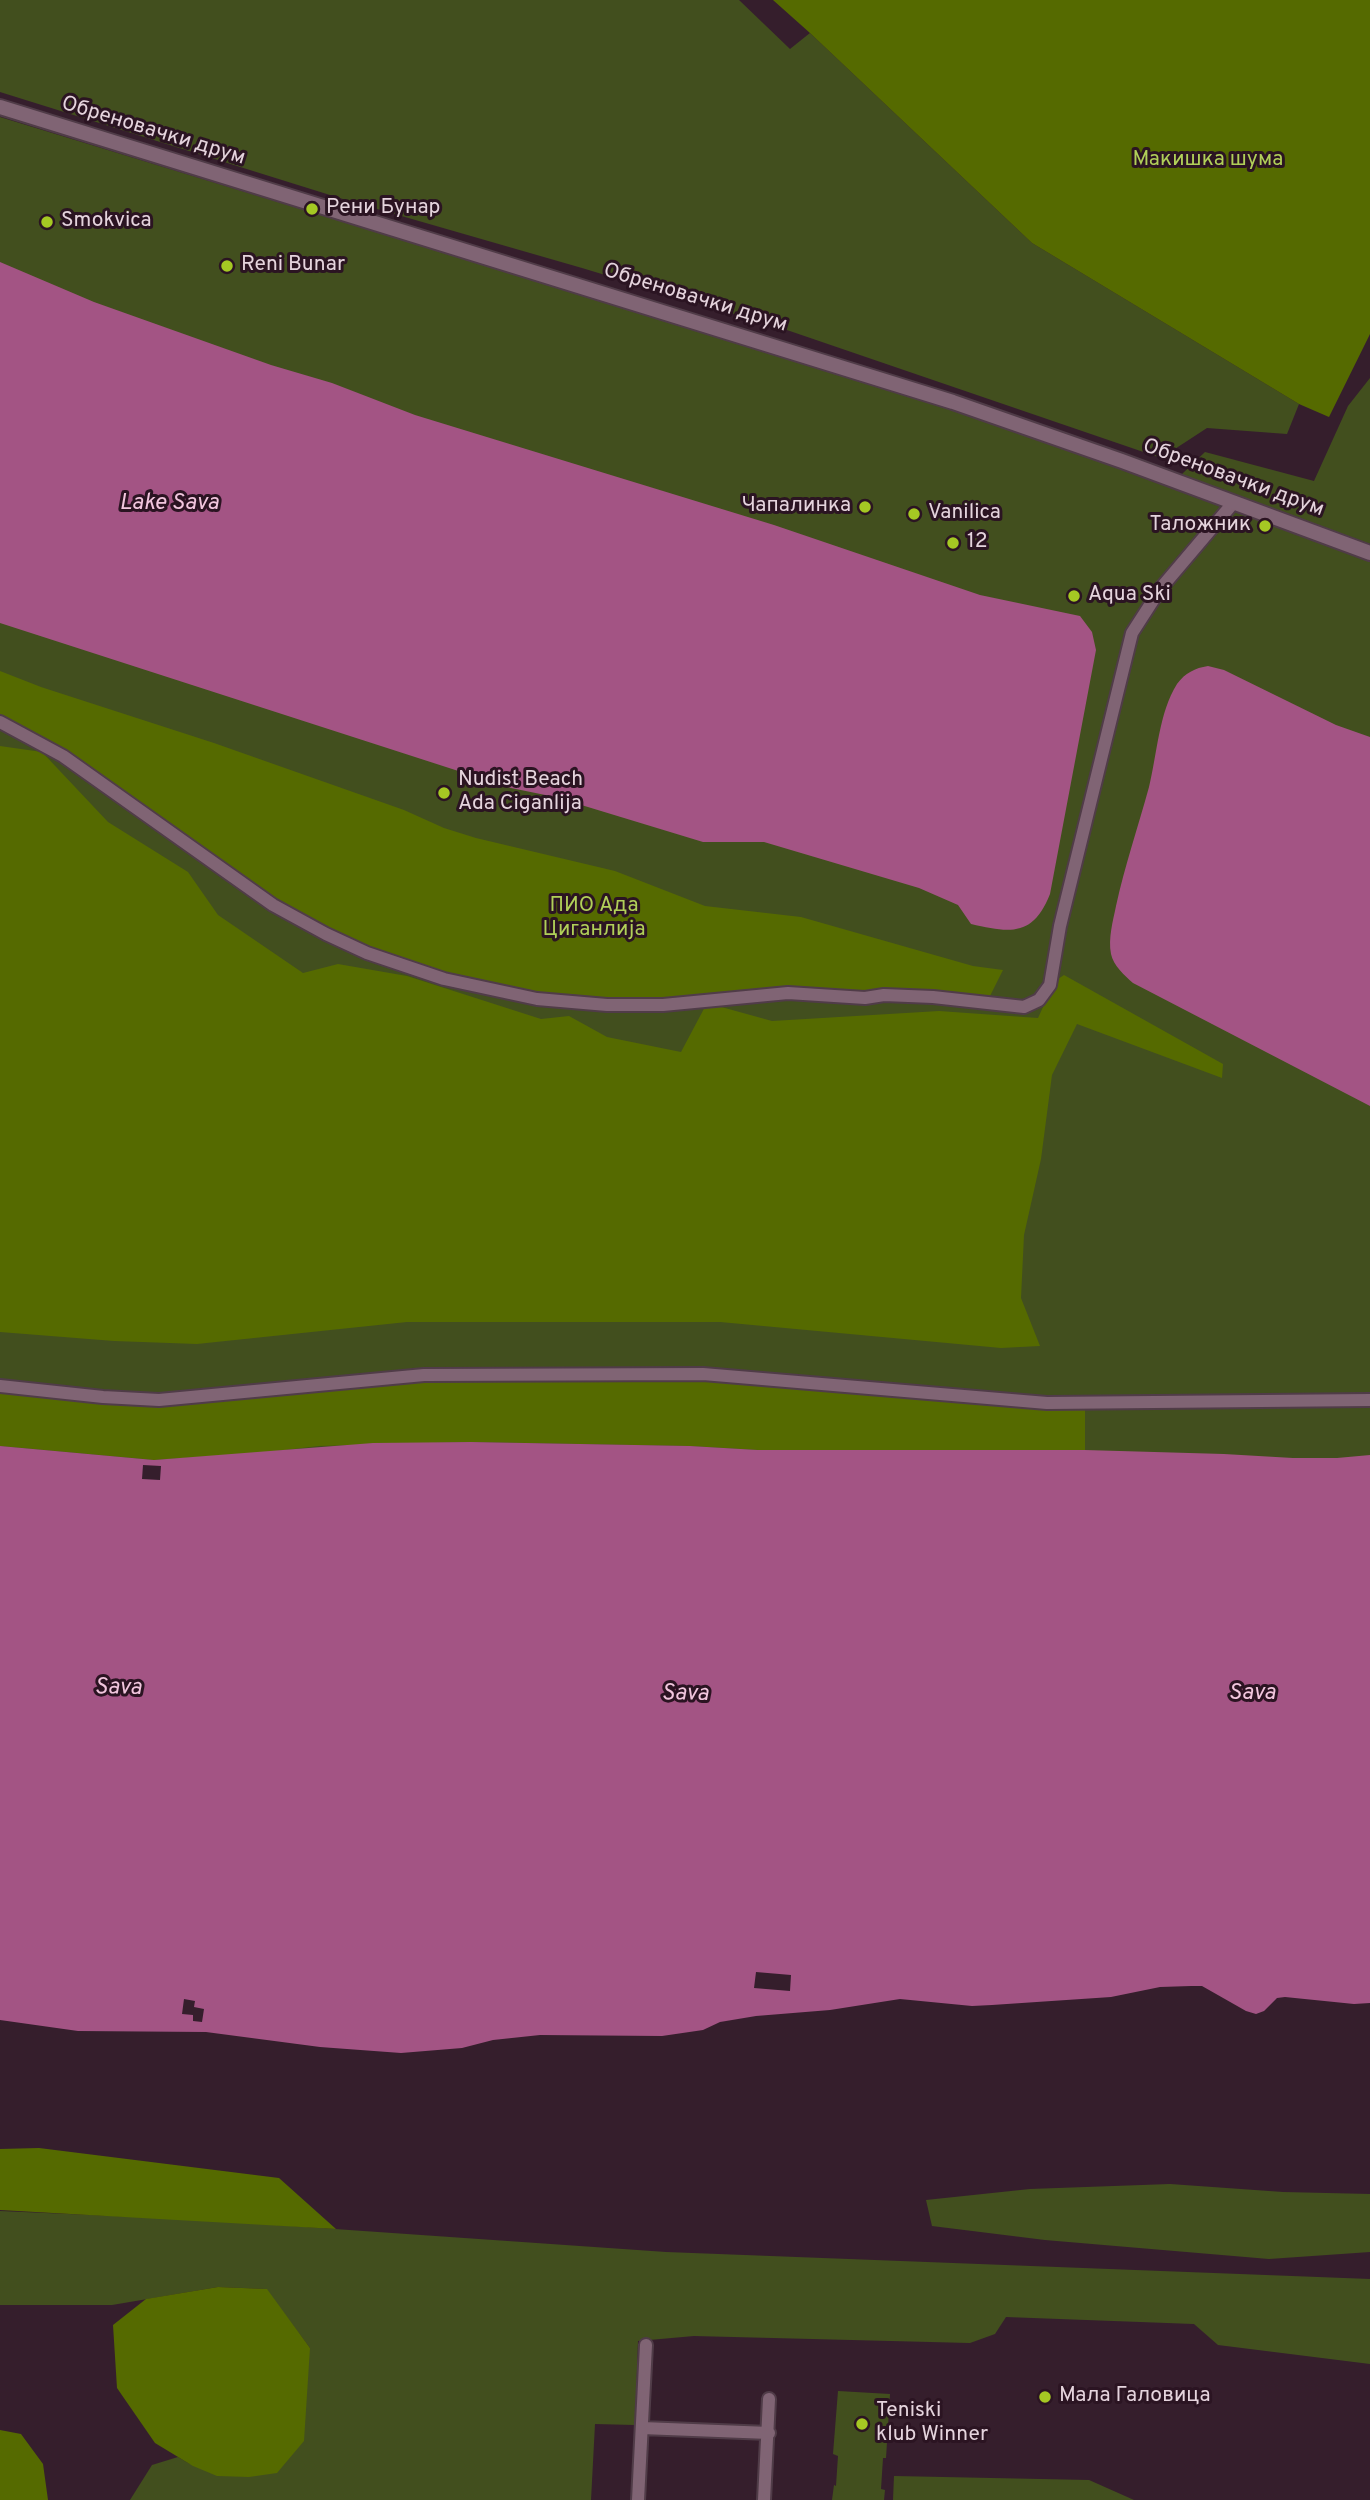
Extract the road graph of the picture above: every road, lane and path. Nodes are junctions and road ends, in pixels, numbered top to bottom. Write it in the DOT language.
graph roads {
  1 [pos="0,107"];
  2 [pos="1234,502"];
  3 [pos="1370,552"];
  4 [pos="0,722"];
  5 [pos="0,1386"];
  6 [pos="1370,1400"];
  7 [pos="646,2345"];
  8 [pos="769,2399"];
  9 [pos="642,2428"];
  10 [pos="769,2433"];
  11 [pos="638,2500"];
  12 [pos="764,2500"];
  1 -- 2 [label="street, Обреновачки друм"];
  2 -- 3 [label="street, Обреновачки друм"];
  2 -- 4 [label="street"];
  5 -- 6 [label="street"];
  7 -- 9 [label="street"];
  8 -- 10 [label="street"];
  9 -- 10 [label="street"];
  9 -- 11 [label="street"];
  10 -- 12 [label="street"];
}
